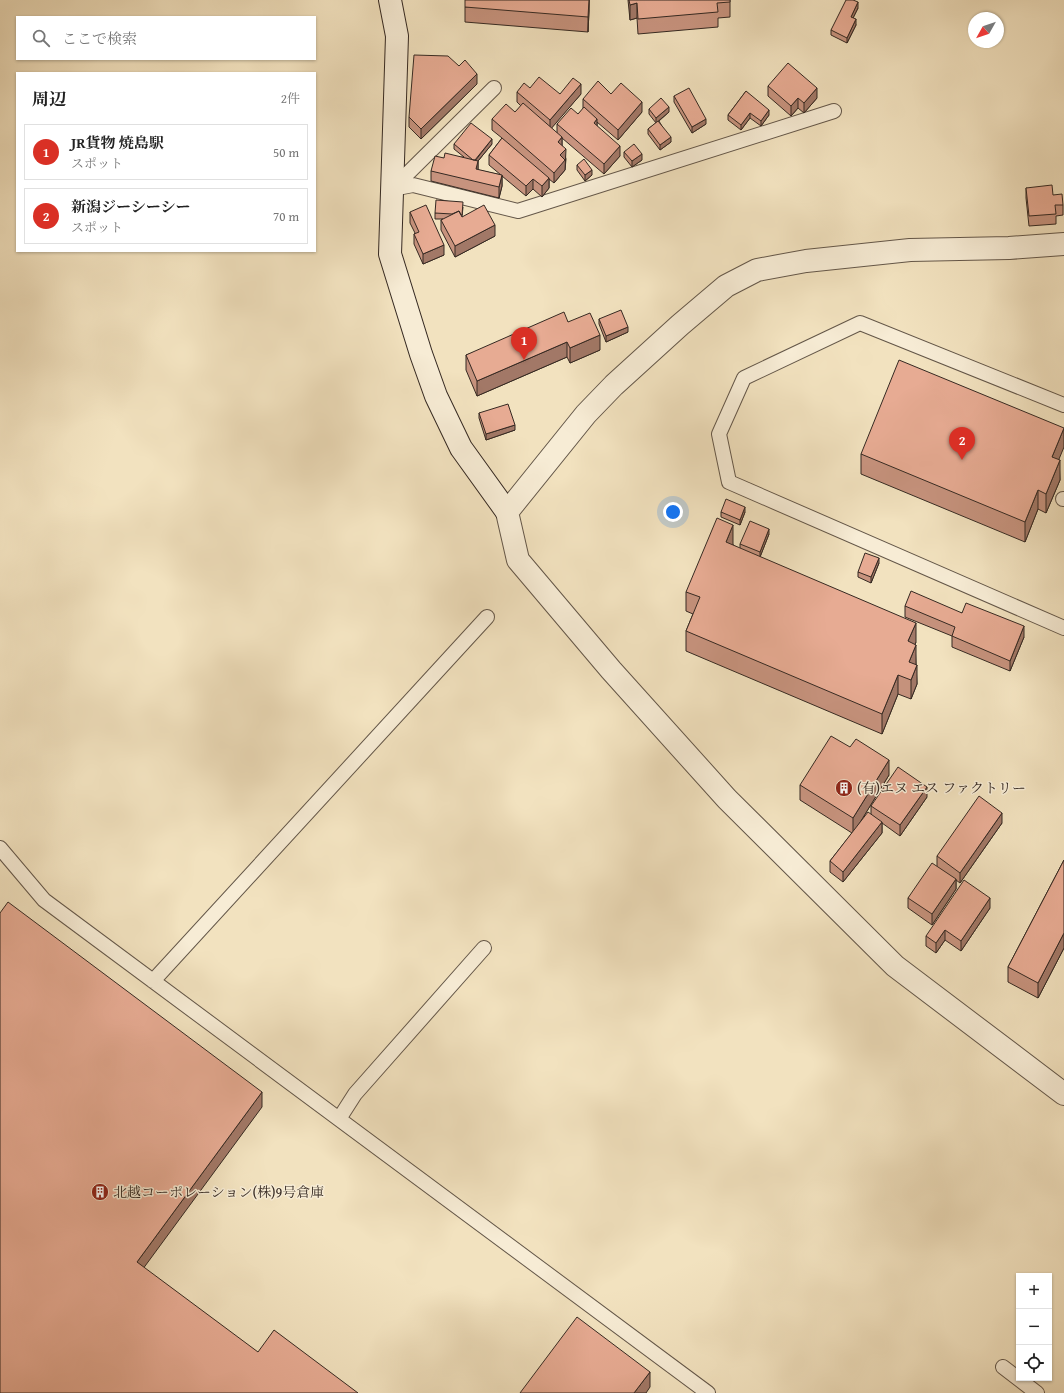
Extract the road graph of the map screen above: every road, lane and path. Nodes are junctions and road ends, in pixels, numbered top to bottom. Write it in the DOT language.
graph roads {
  1 [pos="390,0"];
  2 [pos="494,88"];
  3 [pos="834,112"];
  4 [pos="392,189"];
  5 [pos="1064,244"];
  6 [pos="1064,405"];
  7 [pos="507,512"];
  8 [pos="487,617"];
  9 [pos="1064,628"];
  10 [pos="0,848"];
  11 [pos="484,948"];
  12 [pos="153,981"];
  13 [pos="1064,1094"];
  14 [pos="339,1119"];
  15 [pos="1003,1367"];
  16 [pos="708,1393"];
  17 [pos="1037,1393"];
  1 -- 4 [label="street"];
  2 -- 4 [label="lane"];
  3 -- 4 [label="lane"];
  4 -- 7 [label="street"];
  5 -- 7 [label="street"];
  6 -- 9 [label="lane"];
  7 -- 13 [label="street"];
  8 -- 12 [label="lane"];
  10 -- 12 [label="lane"];
  11 -- 14 [label="lane"];
  12 -- 14 [label="lane"];
  14 -- 16 [label="lane"];
  15 -- 17 [label="lane"];
}
